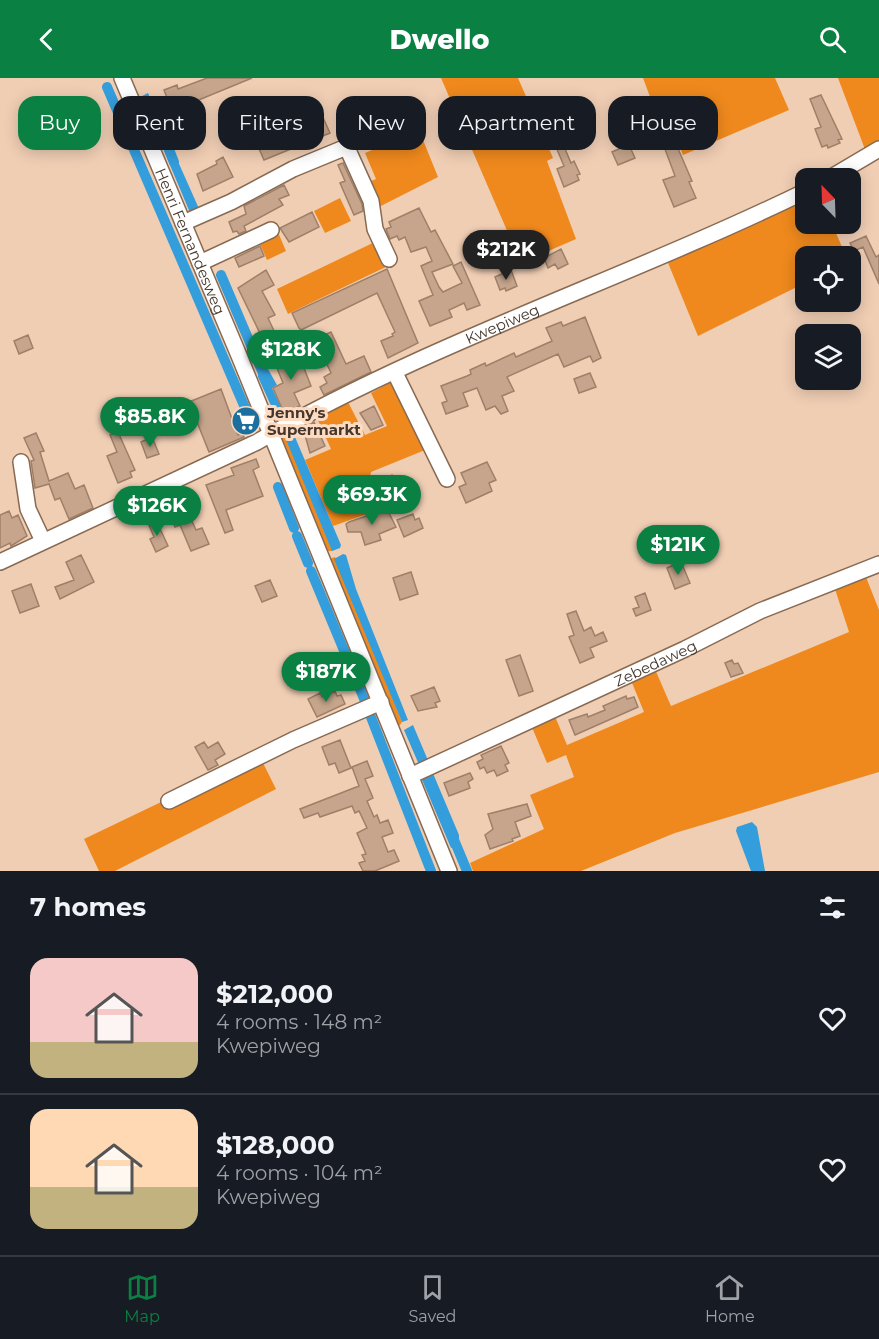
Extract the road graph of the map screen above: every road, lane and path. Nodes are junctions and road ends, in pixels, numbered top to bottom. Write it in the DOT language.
graph roads {
  1 [pos="122,78"];
  2 [pos="879,149"];
  3 [pos="847,168"];
  4 [pos="795,196"];
  5 [pos="183,223"];
  6 [pos="271,230"];
  7 [pos="389,259"];
  8 [pos="200,263"];
  9 [pos="394,373"];
  10 [pos="274,431"];
  11 [pos="21,462"];
  12 [pos="447,479"];
  13 [pos="43,541"];
  14 [pos="0,562"];
  15 [pos="879,564"];
  16 [pos="381,702"];
  17 [pos="422,771"];
  18 [pos="169,801"];
  19 [pos="449,871"];
  1 -- 5 [label="street, Henri Fernandesweg"];
  2 -- 3 [label="street"];
  4 -- 9 [label="street, Kwepiweg"];
  5 -- 7 [label="street"];
  5 -- 8 [label="street, Henri Fernandesweg"];
  6 -- 8 [label="street"];
  8 -- 10 [label="street, Henri Fernandesweg"];
  9 -- 10 [label="street, Kwepiweg"];
  9 -- 12 [label="street"];
  10 -- 13 [label="street, Kwepiweg"];
  10 -- 16 [label="street, Henri Fernandesweg"];
  11 -- 13 [label="street"];
  13 -- 14 [label="street, Kwepiweg"];
  15 -- 17 [label="street, Zebedaweg"];
  16 -- 17 [label="street, Henri Fernandesweg"];
  16 -- 18 [label="street"];
  17 -- 19 [label="street, Henri Fernandesweg"];
}
